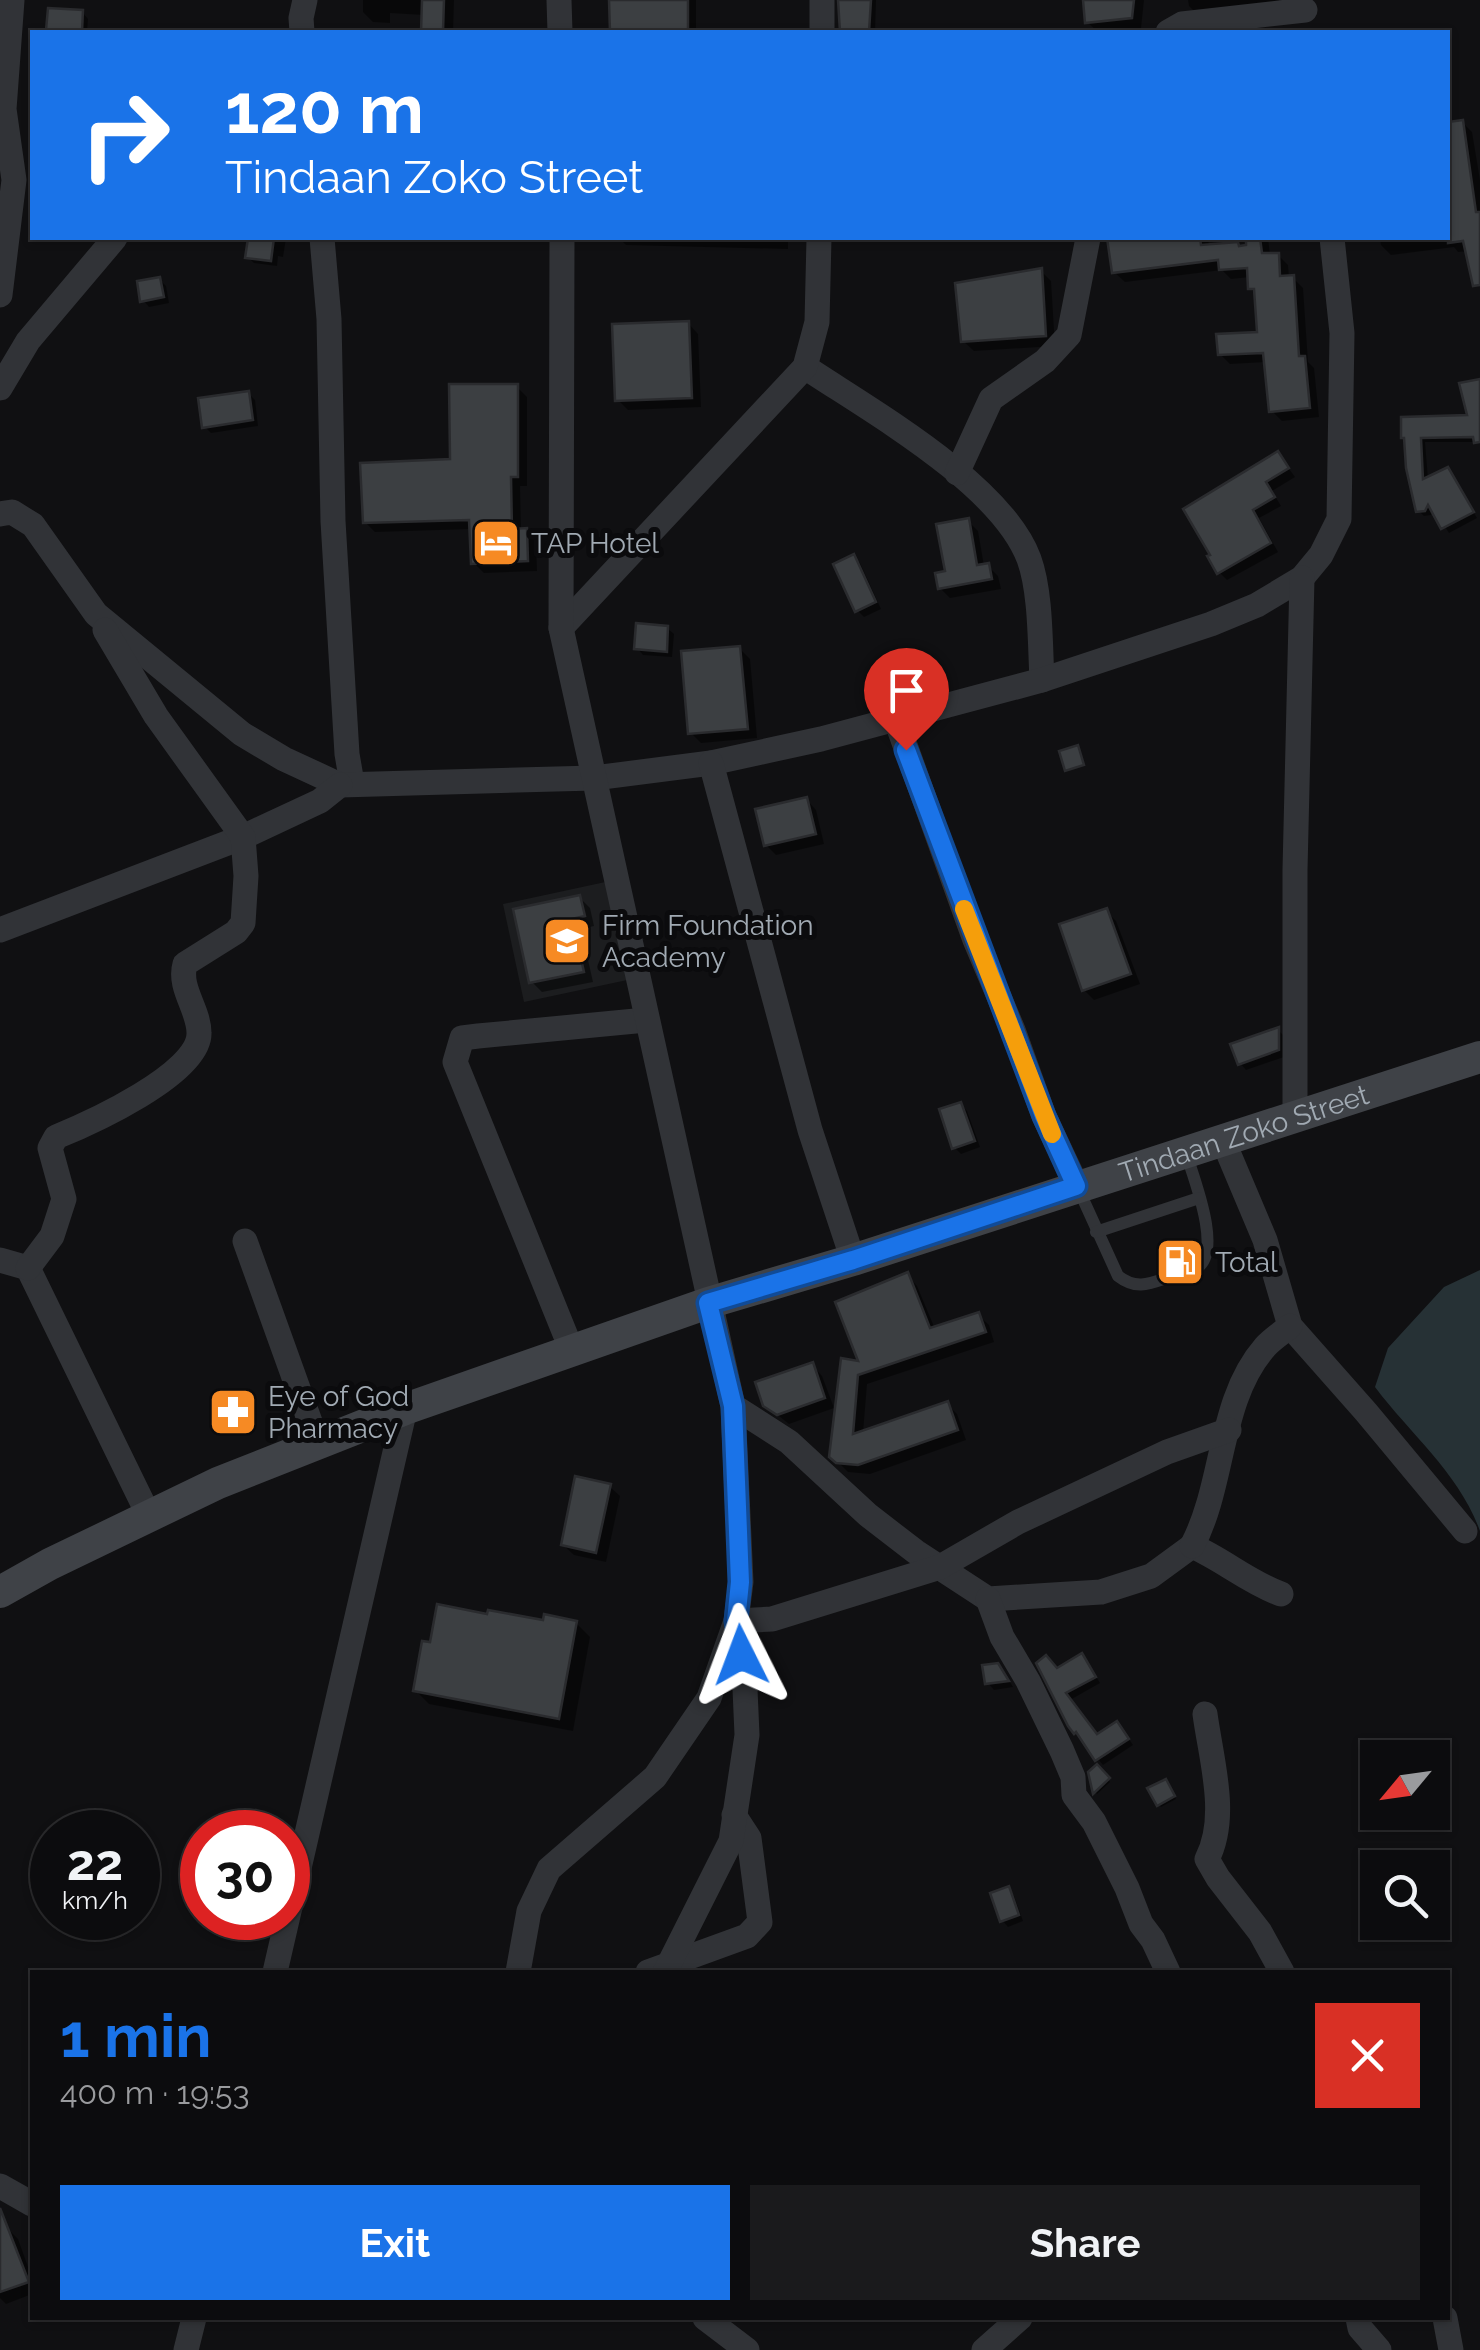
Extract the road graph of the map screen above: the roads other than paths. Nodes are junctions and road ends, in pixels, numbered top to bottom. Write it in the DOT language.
graph roads {
  1 [pos="12,0"];
  2 [pos="559,0"];
  3 [pos="822,0"];
  4 [pos="1305,14"];
  5 [pos="560,30"];
  6 [pos="822,30"];
  7 [pos="1172,30"];
  8 [pos="112,240"];
  9 [pos="322,240"];
  10 [pos="562,240"];
  11 [pos="818,240"];
  12 [pos="1088,240"];
  13 [pos="1332,240"];
  14 [pos="0,295"];
  15 [pos="804,367"];
  16 [pos="0,388"];
  17 [pos="957,473"];
  18 [pos="0,514"];
  19 [pos="1302,578"];
  20 [pos="96,614"];
  21 [pos="561,628"];
  22 [pos="1042,680"];
  23 [pos="896,720"];
  24 [pos="711,763"];
  25 [pos="594,778"];
  26 [pos="346,784"];
  27 [pos="243,837"];
  28 [pos="0,930"];
  29 [pos="646,1020"];
  30 [pos="1480,1058"];
  31 [pos="1296,1118"];
  32 [pos="1222,1138"];
  33 [pos="1185,1152"];
  34 [pos="1076,1186"];
  35 [pos="1200,1198"];
  36 [pos="1096,1232"];
  37 [pos="246,1240"];
  38 [pos="0,1260"];
  39 [pos="853,1260"];
  40 [pos="28,1268"];
  41 [pos="708,1303"];
  42 [pos="1290,1326"];
  43 [pos="572,1351"];
  44 [pos="733,1406"];
  45 [pos="406,1409"];
  46 [pos="1229,1430"];
  47 [pos="318,1444"];
  48 [pos="149,1516"];
  49 [pos="1465,1531"];
  50 [pos="1192,1546"];
  51 [pos="940,1567"];
  52 [pos="0,1592"];
  53 [pos="1281,1594"];
  54 [pos="988,1599"];
  55 [pos="736,1621"];
  56 [pos="1205,1714"];
  57 [pos="734,1815"];
  58 [pos="661,1969"];
  59 [pos="275,1970"];
  60 [pos="518,1970"];
  61 [pos="1167,1970"];
  62 [pos="1281,1970"];
  63 [pos="0,2186"];
  64 [pos="30,2203"];
  65 [pos="194,2320"];
  66 [pos="708,2320"];
  67 [pos="1018,2320"];
  68 [pos="1358,2320"];
  69 [pos="1445,2320"];
  70 [pos="186,2350"];
  71 [pos="747,2350"];
  72 [pos="984,2350"];
  73 [pos="1379,2350"];
  74 [pos="1451,2350"];
  1 -- 14 [label="street"];
  2 -- 5 [label="street"];
  3 -- 6 [label="street"];
  4 -- 7 [label="street"];
  8 -- 16 [label="street"];
  9 -- 26 [label="street"];
  10 -- 21 [label="street"];
  11 -- 15 [label="street"];
  12 -- 17 [label="street"];
  13 -- 19 [label="street"];
  15 -- 17 [label="street"];
  15 -- 21 [label="street"];
  17 -- 22 [label="street"];
  18 -- 20 [label="street"];
  19 -- 22 [label="street"];
  19 -- 31 [label="street"];
  20 -- 26 [label="street"];
  20 -- 27 [label="street"];
  21 -- 25 [label="street"];
  22 -- 23 [label="street"];
  23 -- 24 [label="street"];
  23 -- 34 [label="street"];
  24 -- 25 [label="street"];
  24 -- 39 [label="street"];
  25 -- 26 [label="street"];
  25 -- 29 [label="street"];
  26 -- 27 [label="street"];
  27 -- 28 [label="street"];
  27 -- 40 [label="street"];
  29 -- 41 [label="street"];
  29 -- 43 [label="street"];
  30 -- 31 [label="main road, Tindaan Zoko Street"];
  31 -- 32 [label="main road, Tindaan Zoko Street"];
  32 -- 33 [label="main road, Tindaan Zoko Street"];
  32 -- 42 [label="street"];
  33 -- 34 [label="main road, Tindaan Zoko Street"];
  33 -- 35 [label="lane"];
  34 -- 36 [label="lane"];
  34 -- 39 [label="main road, Tindaan Zoko Street"];
  35 -- 36 [label="lane"];
  35 -- 36 [label="lane"];
  37 -- 47 [label="street"];
  38 -- 40 [label="street"];
  39 -- 41 [label="main road, Tindaan Zoko Street"];
  40 -- 48 [label="street"];
  41 -- 43 [label="main road, Tindaan Zoko Street"];
  41 -- 44 [label="street"];
  42 -- 46 [label="street"];
  42 -- 49 [label="street"];
  43 -- 45 [label="main road, Tindaan Zoko Street"];
  44 -- 51 [label="street"];
  44 -- 55 [label="street"];
  45 -- 47 [label="main road, Tindaan Zoko Street"];
  45 -- 59 [label="street"];
  46 -- 50 [label="street"];
  46 -- 51 [label="street"];
  47 -- 48 [label="main road, Tindaan Zoko Street"];
  48 -- 52 [label="main road, Tindaan Zoko Street"];
  50 -- 53 [label="street"];
  50 -- 54 [label="street"];
  51 -- 54 [label="street"];
  51 -- 55 [label="street"];
  54 -- 61 [label="street"];
  55 -- 57 [label="street"];
  55 -- 60 [label="street"];
  56 -- 62 [label="street"];
  57 -- 58 [label="street"];
  57 -- 58 [label="street"];
  63 -- 64 [label="street"];
  65 -- 70 [label="street"];
  66 -- 71 [label="street"];
  67 -- 72 [label="street"];
  68 -- 73 [label="street"];
  69 -- 74 [label="street"];
}
